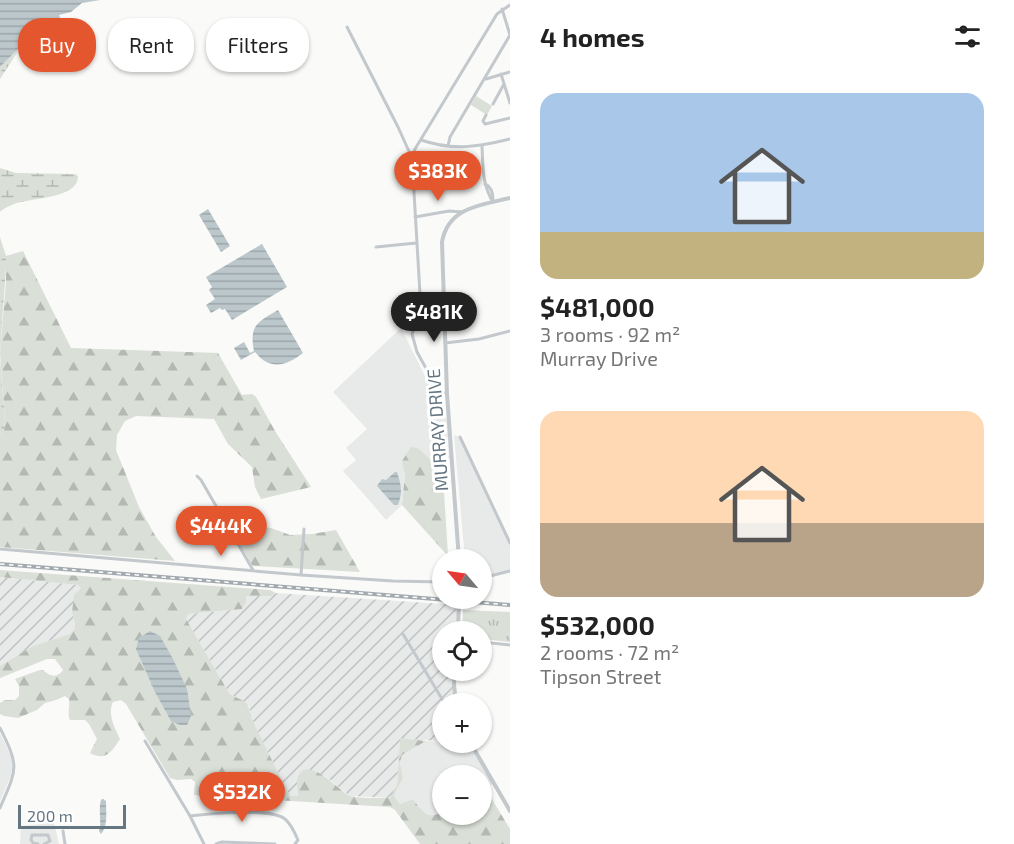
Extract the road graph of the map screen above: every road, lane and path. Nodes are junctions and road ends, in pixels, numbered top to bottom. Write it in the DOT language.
graph roads {
  1 [pos="510,5"];
  2 [pos="502,9"];
  3 [pos="347,27"];
  4 [pos="510,35"];
  5 [pos="510,72"];
  6 [pos="501,74"];
  7 [pos="484,79"];
  8 [pos="504,84"];
  9 [pos="510,103"];
  10 [pos="493,104"];
  11 [pos="486,115"];
  12 [pos="510,118"];
  13 [pos="510,139"];
  14 [pos="421,140"];
  15 [pos="448,146"];
  16 [pos="482,146"];
  17 [pos="412,158"];
  18 [pos="510,198"];
  19 [pos="493,202"];
  20 [pos="462,212"];
  21 [pos="415,217"];
  22 [pos="416,243"];
  23 [pos="376,247"];
  24 [pos="510,331"];
  25 [pos="445,343"];
  26 [pos="447,394"];
  27 [pos="460,437"];
  28 [pos="197,476"];
  29 [pos="304,529"];
  30 [pos="510,543"];
  31 [pos="0,549"];
  32 [pos="458,549"];
  33 [pos="253,570"];
  34 [pos="510,571"];
  35 [pos="301,575"];
  36 [pos="492,576"];
  37 [pos="432,582"];
  38 [pos="404,633"];
  39 [pos="492,643"];
  40 [pos="510,645"];
  41 [pos="439,693"];
  42 [pos="0,728"];
  43 [pos="145,741"];
  44 [pos="476,753"];
  45 [pos="0,808"];
  46 [pos="510,811"];
  47 [pos="190,816"];
  48 [pos="63,831"];
  49 [pos="38,844"];
  50 [pos="47,844"];
  51 [pos="65,844"];
  52 [pos="204,844"];
  53 [pos="216,844"];
  54 [pos="275,844"];
  55 [pos="295,844"];
  1 -- 2 [label="street"];
  2 -- 4 [label="street"];
  2 -- 14 [label="street"];
  3 -- 17 [label="street"];
  4 -- 7 [label="street"];
  5 -- 6 [label="street"];
  6 -- 7 [label="street"];
  6 -- 8 [label="street"];
  7 -- 15 [label="street"];
  8 -- 9 [label="street"];
  8 -- 10 [label="street"];
  11 -- 12 [label="street"];
  13 -- 16 [label="street"];
  14 -- 15 [label="street"];
  14 -- 17 [label="street"];
  15 -- 16 [label="street"];
  16 -- 19 [label="street"];
  17 -- 21 [label="street"];
  18 -- 19 [label="street"];
  19 -- 20 [label="street"];
  20 -- 21 [label="street"];
  20 -- 25 [label="street, MURRAY DRIVE"];
  21 -- 22 [label="street"];
  22 -- 23 [label="street"];
  22 -- 26 [label="street"];
  24 -- 25 [label="street"];
  25 -- 26 [label="street, MURRAY DRIVE"];
  26 -- 32 [label="street, MURRAY DRIVE"];
  27 -- 30 [label="street"];
  28 -- 33 [label="street"];
  29 -- 35 [label="street"];
  31 -- 33 [label="street"];
  33 -- 35 [label="street"];
  34 -- 36 [label="street"];
  35 -- 37 [label="street"];
  38 -- 41 [label="street"];
  39 -- 40 [label="street"];
  42 -- 45 [label="street"];
  43 -- 47 [label="street"];
  44 -- 46 [label="street"];
  47 -- 52 [label="street"];
  47 -- 55 [label="street"];
  48 -- 51 [label="street"];
  49 -- 50 [label="street"];
  53 -- 54 [label="street"];
}
